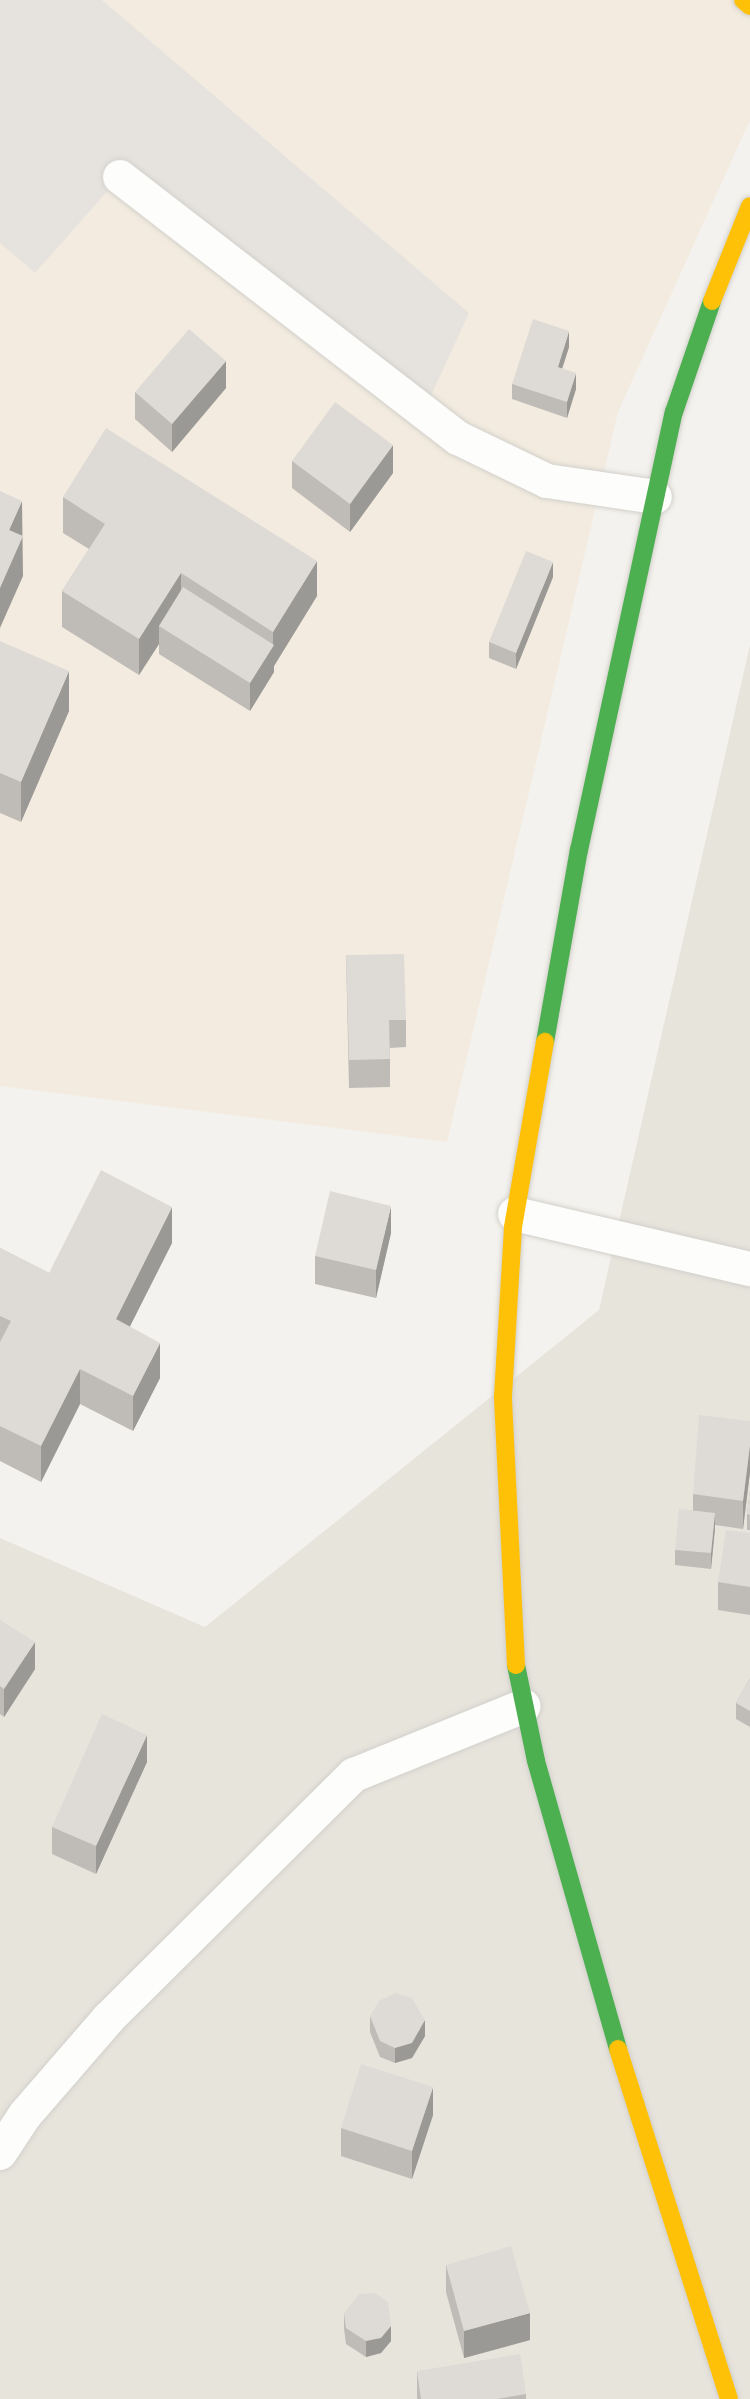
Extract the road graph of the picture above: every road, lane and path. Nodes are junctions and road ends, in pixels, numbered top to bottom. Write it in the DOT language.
graph roads {
  1 [pos="743,0"];
  2 [pos="750,6"];
  3 [pos="120,177"];
  4 [pos="750,206"];
  5 [pos="655,497"];
  6 [pos="515,1214"];
  7 [pos="750,1269"];
  8 [pos="524,1706"];
  9 [pos="0,2153"];
  10 [pos="729,2399"];
  1 -- 2 [label="street"];
  3 -- 5 [label="lane"];
  4 -- 5 [label="street"];
  5 -- 6 [label="street"];
  6 -- 7 [label="lane"];
  6 -- 8 [label="street"];
  8 -- 9 [label="lane"];
  8 -- 10 [label="street"];
}
